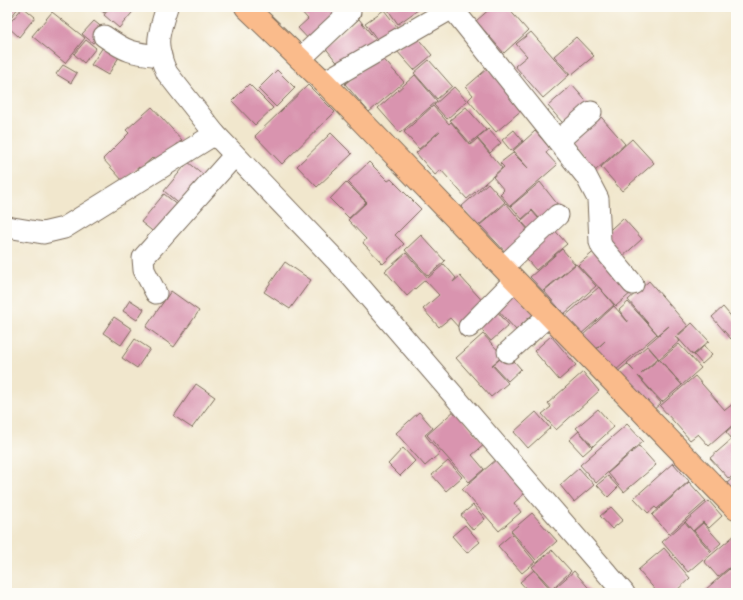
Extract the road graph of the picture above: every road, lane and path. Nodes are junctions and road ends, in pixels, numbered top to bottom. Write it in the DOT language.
graph roads {
  1 [pos="167,7"];
  2 [pos="246,7"];
  3 [pos="453,8"];
  4 [pos="350,12"];
  5 [pos="104,36"];
  6 [pos="161,56"];
  7 [pos="300,59"];
  8 [pos="324,82"];
  9 [pos="591,112"];
  10 [pos="214,134"];
  11 [pos="558,141"];
  12 [pos="234,156"];
  13 [pos="558,215"];
  14 [pos="7,227"];
  15 [pos="509,273"];
  16 [pos="633,284"];
  17 [pos="156,293"];
  18 [pos="549,315"];
  19 [pos="469,327"];
  20 [pos="508,352"];
  21 [pos="736,509"];
  22 [pos="624,593"];
  1 -- 6 [label="street"];
  2 -- 7 [label="main road"];
  3 -- 8 [label="street"];
  3 -- 11 [label="street"];
  4 -- 7 [label="street"];
  5 -- 6 [label="street"];
  6 -- 10 [label="street"];
  7 -- 8 [label="main road"];
  8 -- 15 [label="main road"];
  9 -- 11 [label="street"];
  10 -- 12 [label="street"];
  10 -- 14 [label="street"];
  11 -- 16 [label="street"];
  12 -- 17 [label="street"];
  12 -- 22 [label="street"];
  13 -- 15 [label="street"];
  15 -- 18 [label="main road"];
  15 -- 19 [label="street"];
  18 -- 20 [label="street"];
  18 -- 21 [label="main road"];
}
